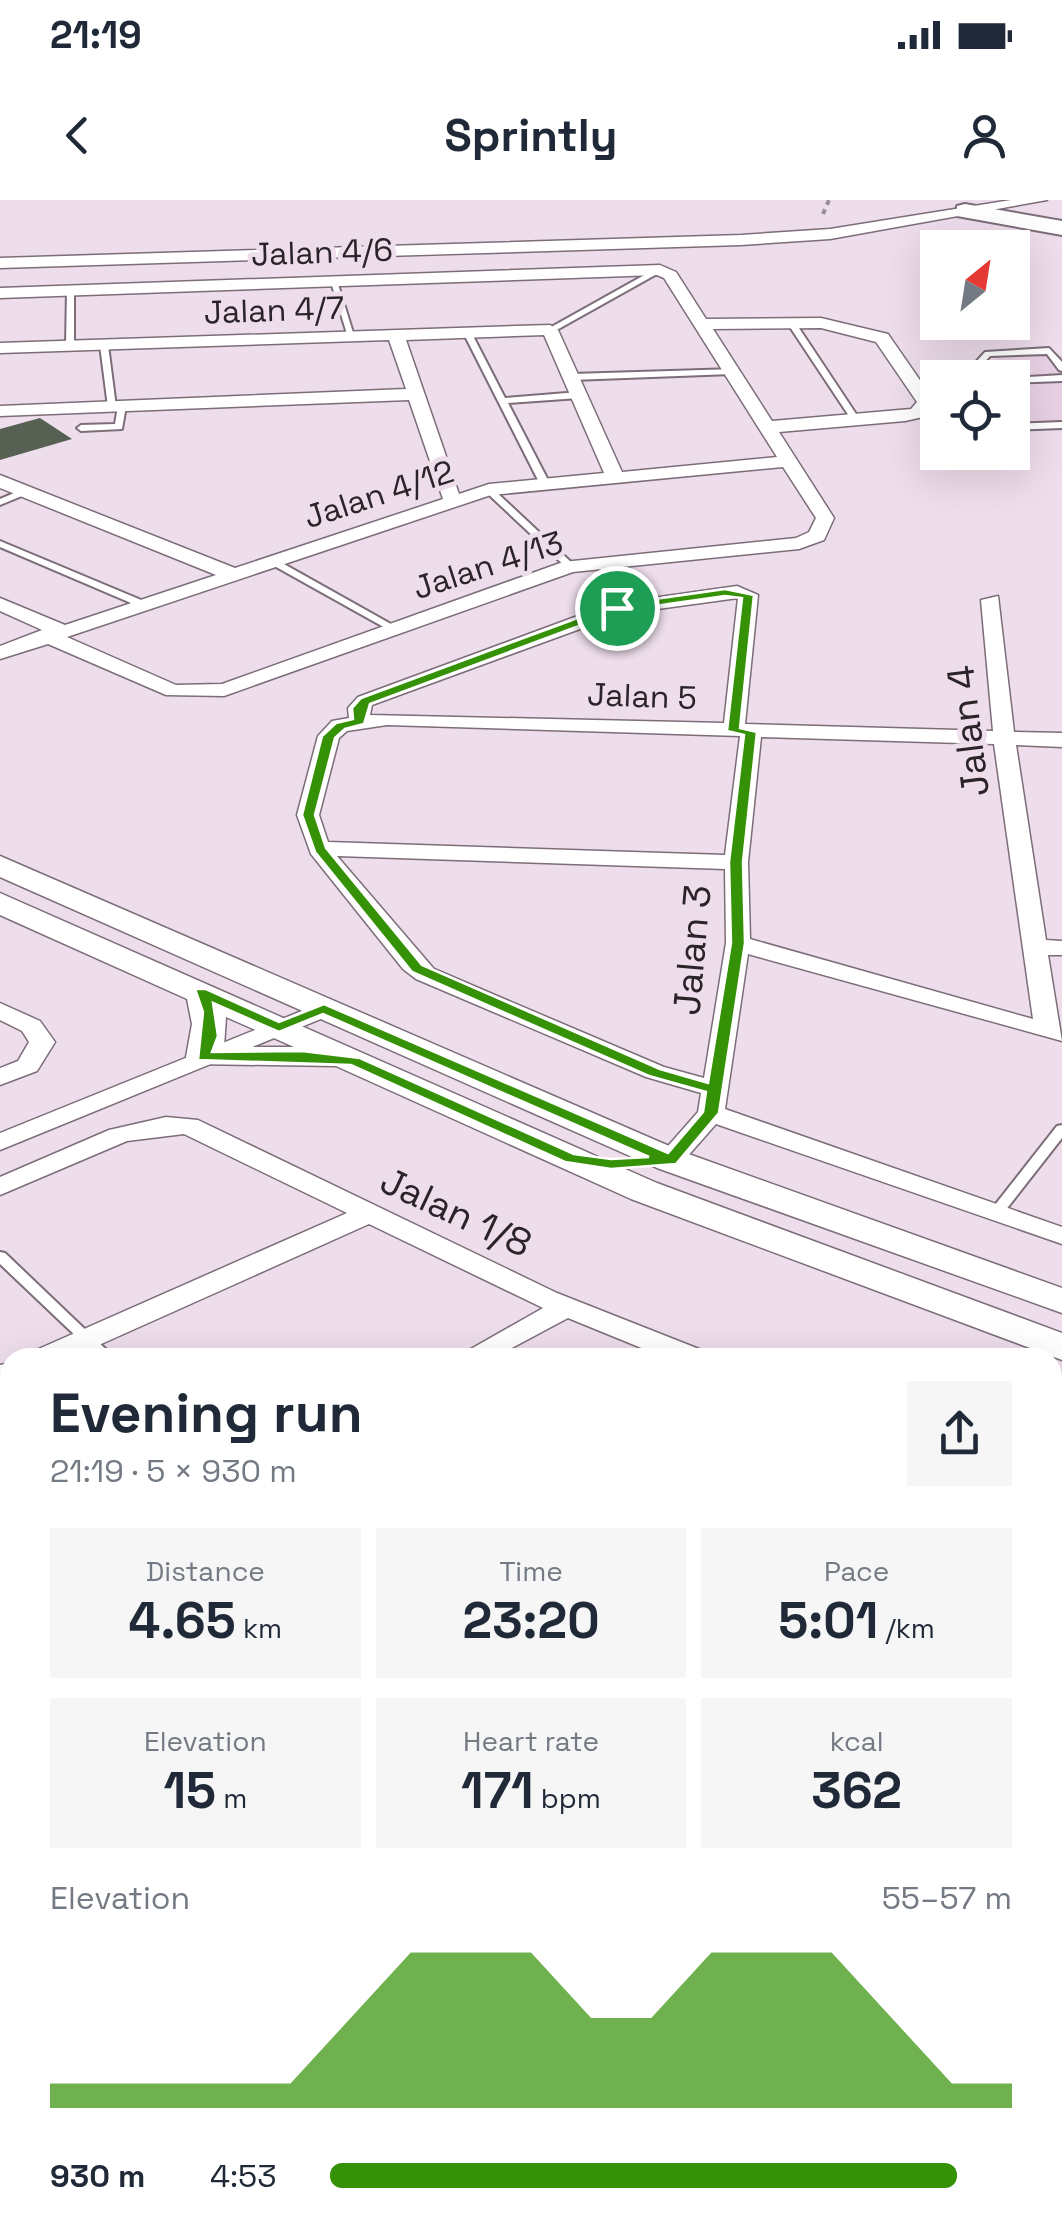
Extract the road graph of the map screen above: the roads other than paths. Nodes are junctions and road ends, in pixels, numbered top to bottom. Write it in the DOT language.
graph roads {
  1 [pos="996,200"];
  2 [pos="1041,200"];
  3 [pos="965,211"];
  4 [pos="1062,220"];
  5 [pos="1062,228"];
  6 [pos="0,263"];
  7 [pos="653,270"];
  8 [pos="333,281"];
  9 [pos="70,290"];
  10 [pos="0,293"];
  11 [pos="790,321"];
  12 [pos="702,324"];
  13 [pos="550,330"];
  14 [pos="468,334"];
  15 [pos="396,336"];
  16 [pos="352,338"];
  17 [pos="104,345"];
  18 [pos="70,346"];
  19 [pos="0,348"];
  20 [pos="982,360"];
  21 [pos="1061,366"];
  22 [pos="732,370"];
  23 [pos="1062,378"];
  24 [pos="1030,379"];
  25 [pos="576,386"];
  26 [pos="416,394"];
  27 [pos="502,401"];
  28 [pos="116,407"];
  29 [pos="0,412"];
  30 [pos="856,420"];
  31 [pos="1062,424"];
  32 [pos="770,427"];
  33 [pos="1030,427"];
  34 [pos="80,428"];
  35 [pos="791,461"];
  36 [pos="616,477"];
  37 [pos="0,481"];
  38 [pos="544,484"];
  39 [pos="489,490"];
  40 [pos="26,491"];
  41 [pos="0,502"];
  42 [pos="453,502"];
  43 [pos="0,544"];
  44 [pos="272,561"];
  45 [pos="570,566"];
  46 [pos="232,574"];
  47 [pos="991,600"];
  48 [pos="0,604"];
  49 [pos="142,604"];
  50 [pos="393,628"];
  51 [pos="52,633"];
  52 [pos="0,653"];
  53 [pos="350,724"];
  54 [pos="742,732"];
  55 [pos="1004,738"];
  56 [pos="1062,740"];
  57 [pos="320,849"];
  58 [pos="736,862"];
  59 [pos="0,865"];
  60 [pos="0,903"];
  61 [pos="738,943"];
  62 [pos="1035,948"];
  63 [pos="1062,948"];
  64 [pos="200,992"];
  65 [pos="324,1008"];
  66 [pos="0,1010"];
  67 [pos="279,1028"];
  68 [pos="1054,1033"];
  69 [pos="203,1057"];
  70 [pos="354,1061"];
  71 [pos="0,1077"];
  72 [pos="712,1101"];
  73 [pos="1062,1129"];
  74 [pos="0,1142"];
  75 [pos="570,1158"];
  76 [pos="670,1160"];
  77 [pos="0,1187"];
  78 [pos="697,1211"];
  79 [pos="996,1213"];
  80 [pos="366,1215"];
  81 [pos="1062,1236"];
  82 [pos="0,1256"];
  83 [pos="1062,1302"];
  84 [pos="567,1307"];
  85 [pos="1062,1347"];
  86 [pos="98,1348"];
  87 [pos="488,1348"];
  88 [pos="669,1348"];
  1 -- 3 [label="main road"];
  2 -- 3 [label="street"];
  2 -- 4 [label="main road"];
  3 -- 5 [label="main road"];
  3 -- 6 [label="street"];
  7 -- 8 [label="street, Jalan 4/6"];
  7 -- 12 [label="street, Jalan 4/13"];
  7 -- 13 [label="lane"];
  8 -- 9 [label="street, Jalan 4/6"];
  8 -- 16 [label="lane"];
  9 -- 10 [label="street, Jalan 4/6"];
  9 -- 18 [label="lane"];
  11 -- 12 [label="street"];
  11 -- 30 [label="lane"];
  11 -- 30 [label="street"];
  12 -- 22 [label="street, Jalan 4/13"];
  13 -- 14 [label="street, Jalan 4/7"];
  13 -- 25 [label="street"];
  14 -- 15 [label="street, Jalan 4/7"];
  14 -- 27 [label="lane"];
  15 -- 16 [label="street, Jalan 4/7"];
  15 -- 26 [label="street"];
  16 -- 17 [label="street, Jalan 4/7"];
  17 -- 18 [label="street, Jalan 4/7"];
  17 -- 28 [label="lane"];
  18 -- 19 [label="street, Jalan 4/7"];
  20 -- 21 [label="lane"];
  22 -- 25 [label="lane"];
  22 -- 32 [label="street, Jalan 4/13"];
  23 -- 24 [label="lane"];
  25 -- 27 [label="lane"];
  25 -- 36 [label="street"];
  26 -- 28 [label="street"];
  26 -- 42 [label="street"];
  27 -- 38 [label="lane"];
  28 -- 29 [label="street"];
  28 -- 34 [label="lane"];
  30 -- 32 [label="street"];
  31 -- 33 [label="lane"];
  32 -- 35 [label="street, Jalan 4/13"];
  35 -- 36 [label="street, Jalan 4/12"];
  35 -- 45 [label="street, Jalan 4/13"];
  36 -- 38 [label="street, Jalan 4/12"];
  37 -- 40 [label="street"];
  38 -- 39 [label="street, Jalan 4/12"];
  39 -- 42 [label="street, Jalan 4/12"];
  39 -- 45 [label="lane"];
  40 -- 41 [label="lane"];
  40 -- 46 [label="street"];
  42 -- 44 [label="street, Jalan 4/12"];
  43 -- 49 [label="lane"];
  44 -- 46 [label="street, Jalan 4/12"];
  44 -- 50 [label="lane"];
  45 -- 50 [label="street, Jalan 4/13"];
  46 -- 49 [label="street, Jalan 4/12"];
  47 -- 55 [label="street, Jalan 4"];
  48 -- 51 [label="street, Jalan 4/13"];
  49 -- 51 [label="street, Jalan 4/12"];
  50 -- 51 [label="street, Jalan 4/13"];
  51 -- 52 [label="street, Jalan 4/12"];
  53 -- 54 [label="street, Jalan 5"];
  53 -- 54 [label="street, Jalan 3"];
  53 -- 57 [label="street"];
  54 -- 55 [label="street, Jalan 5"];
  54 -- 58 [label="street, Jalan 3"];
  55 -- 56 [label="street, Jalan 5"];
  55 -- 62 [label="street, Jalan 4"];
  57 -- 58 [label="street"];
  57 -- 72 [label="street"];
  58 -- 61 [label="street, Jalan 3"];
  59 -- 65 [label="street"];
  60 -- 64 [label="street"];
  61 -- 68 [label="street"];
  61 -- 72 [label="street, Jalan 3"];
  62 -- 63 [label="street"];
  62 -- 68 [label="street, Jalan 4"];
  64 -- 67 [label="street"];
  64 -- 69 [label="street"];
  65 -- 67 [label="street"];
  65 -- 76 [label="street"];
  66 -- 71 [label="street"];
  67 -- 69 [label="street"];
  67 -- 70 [label="street"];
  69 -- 70 [label="street"];
  69 -- 74 [label="street"];
  70 -- 75 [label="street"];
  72 -- 76 [label="street"];
  72 -- 79 [label="street"];
  73 -- 79 [label="lane"];
  75 -- 76 [label="street"];
  75 -- 78 [label="street"];
  76 -- 78 [label="street"];
  76 -- 83 [label="street"];
  77 -- 80 [label="street, Jalan 1/8"];
  78 -- 85 [label="street"];
  79 -- 81 [label="street"];
  80 -- 84 [label="street, Jalan 1/8"];
  80 -- 86 [label="street"];
  82 -- 86 [label="lane"];
  84 -- 87 [label="street"];
  84 -- 88 [label="street, Jalan 1/8"];
}
